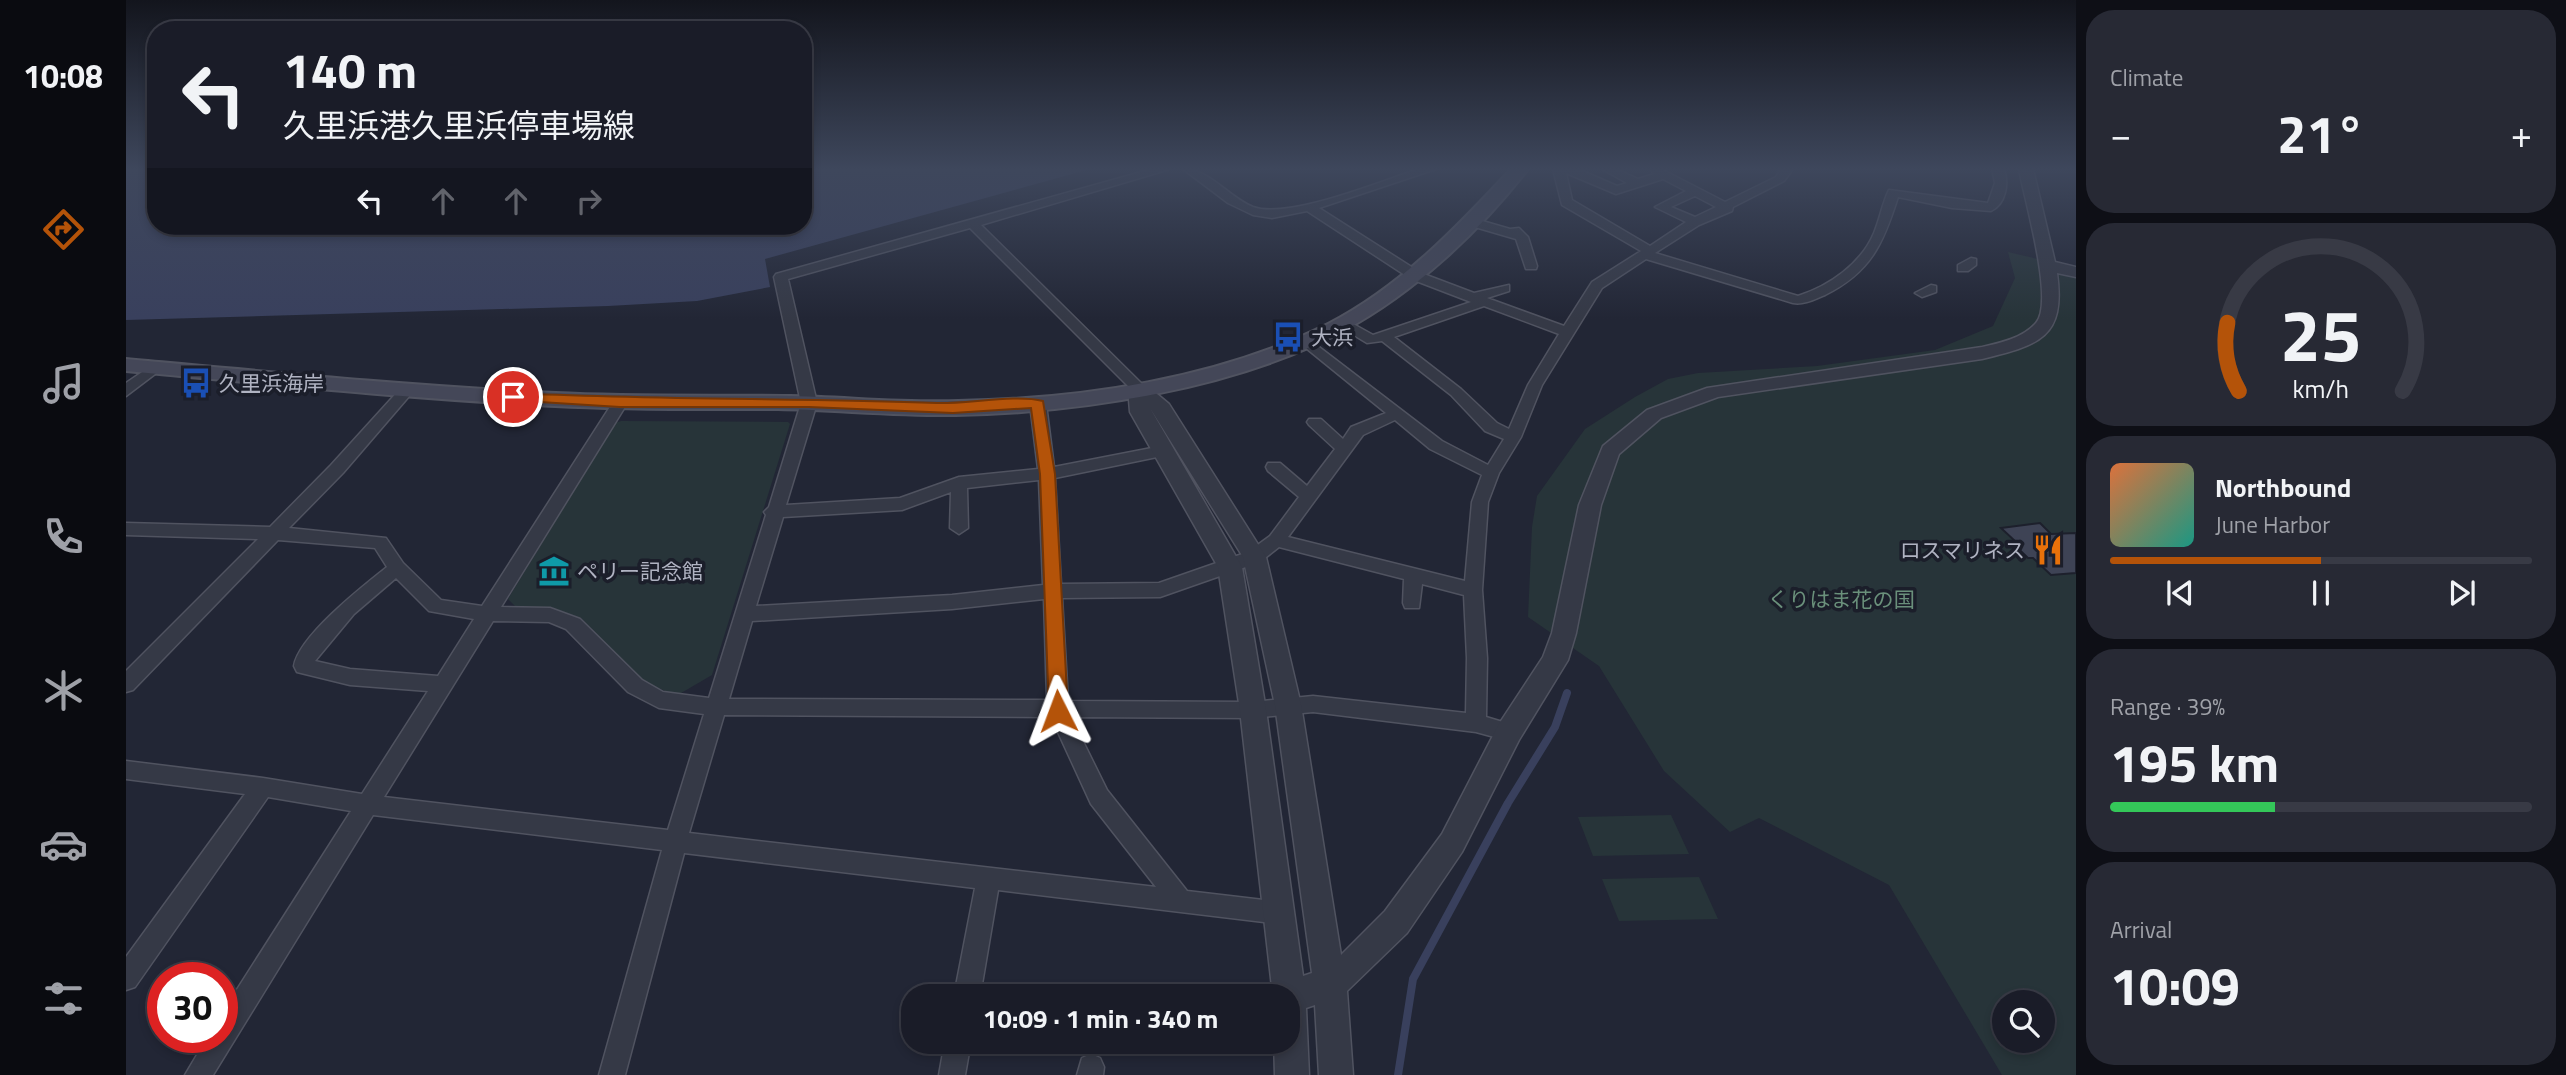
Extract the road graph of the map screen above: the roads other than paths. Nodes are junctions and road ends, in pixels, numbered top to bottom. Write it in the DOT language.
graph roads {
  1 [pos="986,219"];
  2 [pos="1328,219"];
  3 [pos="1475,219"];
  4 [pos="1594,219"];
  5 [pos="1689,219"];
  6 [pos="1702,219"];
  7 [pos="1887,219"];
  8 [pos="2036,219"];
  9 [pos="1472,222"];
  10 [pos="1695,222"];
  11 [pos="972,223"];
  12 [pos="1647,252"];
  13 [pos="1531,265"];
  14 [pos="2046,265"];
  15 [pos="2076,272"];
  16 [pos="1416,276"];
  17 [pos="1504,288"];
  18 [pos="1478,300"];
  19 [pos="1341,323"];
  20 [pos="1569,333"];
  21 [pos="1384,337"];
  22 [pos="1306,341"];
  23 [pos="126,365"];
  24 [pos="154,368"];
  25 [pos="1138,388"];
  26 [pos="126,391"];
  27 [pos="406,391"];
  28 [pos="620,402"];
  29 [pos="809,403"];
  30 [pos="1038,404"];
  31 [pos="1396,414"];
  32 [pos="1315,422"];
  33 [pos="1513,437"];
  34 [pos="1343,449"];
  35 [pos="1162,451"];
  36 [pos="1274,467"];
  37 [pos="1491,473"];
  38 [pos="1047,474"];
  39 [pos="959,483"];
  40 [pos="1309,496"];
  41 [pos="773,512"];
  42 [pos="959,528"];
  43 [pos="126,529"];
  44 [pos="272,533"];
  45 [pos="1276,540"];
  46 [pos="1254,557"];
  47 [pos="1230,567"];
  48 [pos="397,568"];
  49 [pos="1413,575"];
  50 [pos="1474,590"];
  51 [pos="1051,591"];
  52 [pos="1412,603"];
  53 [pos="489,614"];
  54 [pos="744,614"];
  55 [pos="126,684"];
  56 [pos="442,684"];
  57 [pos="1288,705"];
  58 [pos="717,707"];
  59 [pos="1253,710"];
  60 [pos="1058,711"];
  61 [pos="1476,723"];
  62 [pos="1509,732"];
  63 [pos="126,770"];
  64 [pos="263,787"];
  65 [pos="370,805"];
  66 [pos="676,841"];
  67 [pos="989,877"];
  68 [pos="1181,901"];
  69 [pos="1280,913"];
  70 [pos="126,978"];
  71 [pos="969,984"];
  72 [pos="1288,984"];
  73 [pos="1330,984"];
  74 [pos="1300,994"];
  75 [pos="238,1012"];
  76 [pos="212,1053"];
  77 [pos="956,1054"];
  78 [pos="1291,1054"];
  79 [pos="198,1075"];
  80 [pos="612,1075"];
  81 [pos="952,1075"];
  82 [pos="1292,1075"];
  83 [pos="1336,1075"];
  1 -- 11 [label="street"];
  2 -- 16 [label="street"];
  3 -- 9 [label="main road"];
  4 -- 12 [label="street"];
  5 -- 10 [label="street"];
  6 -- 10 [label="street"];
  7 -- 12 [label="street"];
  8 -- 14 [label="street"];
  9 -- 13 [label="street"];
  9 -- 16 [label="main road"];
  10 -- 12 [label="street"];
  11 -- 25 [label="street"];
  11 -- 29 [label="street"];
  12 -- 20 [label="street"];
  14 -- 15 [label="street"];
  14 -- 62 [label="street"];
  16 -- 18 [label="street"];
  16 -- 19 [label="main road"];
  17 -- 18 [label="street"];
  18 -- 20 [label="street"];
  18 -- 21 [label="street"];
  19 -- 21 [label="street"];
  19 -- 22 [label="main road"];
  20 -- 33 [label="street"];
  21 -- 33 [label="street"];
  22 -- 25 [label="main road"];
  22 -- 31 [label="street"];
  23 -- 24 [label="main road"];
  24 -- 26 [label="street"];
  24 -- 27 [label="main road"];
  25 -- 30 [label="main road"];
  25 -- 35 [label="street"];
  25 -- 46 [label="street"];
  27 -- 28 [label="main road"];
  27 -- 44 [label="street"];
  28 -- 29 [label="main road"];
  28 -- 53 [label="street"];
  29 -- 30 [label="main road"];
  29 -- 41 [label="street"];
  30 -- 38 [label="street"];
  31 -- 34 [label="street"];
  31 -- 37 [label="street"];
  32 -- 34 [label="street"];
  33 -- 37 [label="street"];
  34 -- 40 [label="street"];
  35 -- 38 [label="street"];
  35 -- 47 [label="street"];
  36 -- 40 [label="street"];
  37 -- 50 [label="street"];
  38 -- 39 [label="street"];
  38 -- 51 [label="street"];
  39 -- 41 [label="street"];
  39 -- 42 [label="street"];
  40 -- 45 [label="street"];
  41 -- 54 [label="street"];
  43 -- 44 [label="street"];
  44 -- 48 [label="street"];
  44 -- 55 [label="street"];
  45 -- 46 [label="street"];
  45 -- 49 [label="street"];
  46 -- 47 [label="street"];
  46 -- 57 [label="street"];
  47 -- 51 [label="street"];
  47 -- 59 [label="street"];
  48 -- 53 [label="street"];
  48 -- 56 [label="street"];
  49 -- 50 [label="street"];
  49 -- 52 [label="street"];
  50 -- 61 [label="street"];
  51 -- 54 [label="street"];
  51 -- 60 [label="street"];
  53 -- 56 [label="street"];
  53 -- 58 [label="street"];
  54 -- 58 [label="street"];
  56 -- 65 [label="street"];
  57 -- 59 [label="street"];
  57 -- 61 [label="street"];
  57 -- 73 [label="street"];
  58 -- 60 [label="street"];
  58 -- 66 [label="street"];
  59 -- 60 [label="street"];
  59 -- 69 [label="street"];
  60 -- 68 [label="street"];
  61 -- 62 [label="street"];
  62 -- 73 [label="street"];
  63 -- 64 [label="street"];
  64 -- 65 [label="street"];
  64 -- 70 [label="street"];
  65 -- 66 [label="street"];
  65 -- 75 [label="street"];
  66 -- 67 [label="street"];
  66 -- 80 [label="street"];
  67 -- 68 [label="street"];
  67 -- 71 [label="street"];
  68 -- 69 [label="street"];
  69 -- 72 [label="street"];
  73 -- 74 [label="street"];
  73 -- 83 [label="street"];
  76 -- 79 [label="street"];
  77 -- 81 [label="street"];
  78 -- 82 [label="street"];
}
